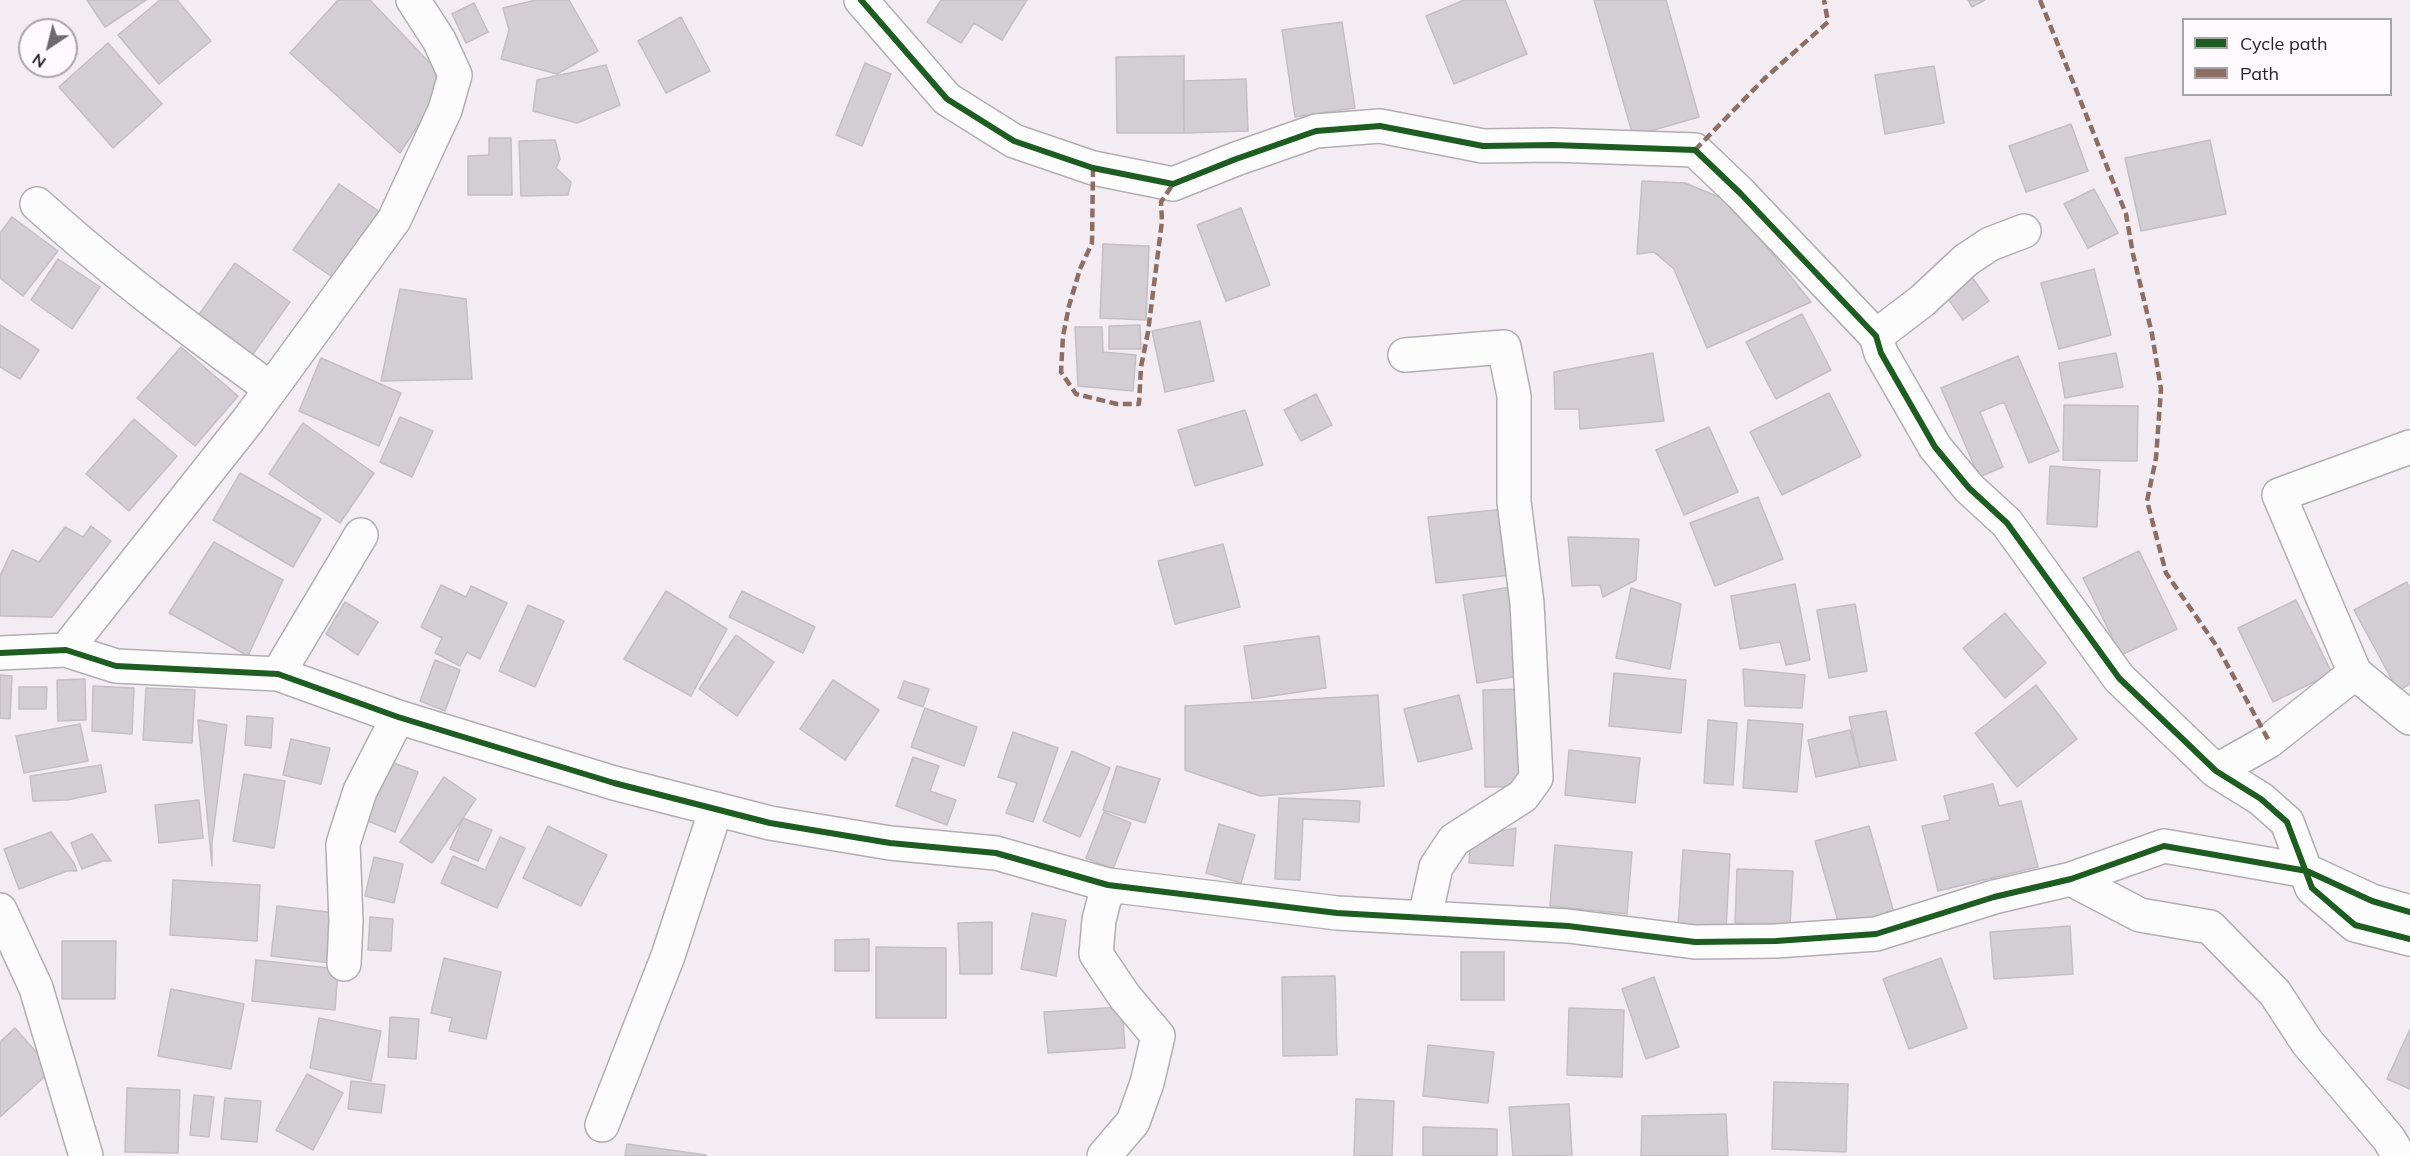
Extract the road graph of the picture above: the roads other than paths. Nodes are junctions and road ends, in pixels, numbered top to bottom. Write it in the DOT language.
graph roads {
  1 [pos="413,0"];
  2 [pos="861,0"];
  3 [pos="37,204"];
  4 [pos="2024,231"];
  5 [pos="1876,336"];
  6 [pos="1405,355"];
  7 [pos="271,389"];
  8 [pos="2410,447"];
  9 [pos="361,535"];
  10 [pos="66,650"];
  11 [pos="0,653"];
  12 [pos="278,674"];
  13 [pos="2355,674"];
  14 [pos="398,717"];
  15 [pos="2410,718"];
  16 [pos="2216,771"];
  17 [pos="716,809"];
  18 [pos="2307,871"];
  19 [pos="2071,879"];
  20 [pos="1108,885"];
  21 [pos="0,910"];
  22 [pos="2410,912"];
  23 [pos="1425,917"];
  24 [pos="2410,939"];
  25 [pos="344,964"];
  26 [pos="602,1125"];
  27 [pos="86,1156"];
  28 [pos="1104,1156"];
  29 [pos="2399,1156"];
  1 -- 7 [label="street"];
  2 -- 5 [label="street"];
  3 -- 7 [label="street"];
  4 -- 5 [label="street"];
  5 -- 16 [label="street"];
  6 -- 23 [label="street"];
  7 -- 10 [label="street"];
  8 -- 13 [label="street"];
  9 -- 12 [label="street"];
  10 -- 11 [label="street"];
  10 -- 12 [label="street"];
  12 -- 14 [label="street"];
  13 -- 15 [label="street"];
  13 -- 16 [label="street"];
  14 -- 17 [label="street"];
  14 -- 25 [label="street"];
  16 -- 18 [label="street"];
  17 -- 20 [label="street"];
  17 -- 26 [label="street"];
  18 -- 19 [label="street"];
  18 -- 22 [label="street"];
  18 -- 24 [label="street"];
  19 -- 23 [label="street"];
  19 -- 29 [label="street"];
  20 -- 23 [label="street"];
  20 -- 28 [label="street"];
  21 -- 27 [label="street"];
}
